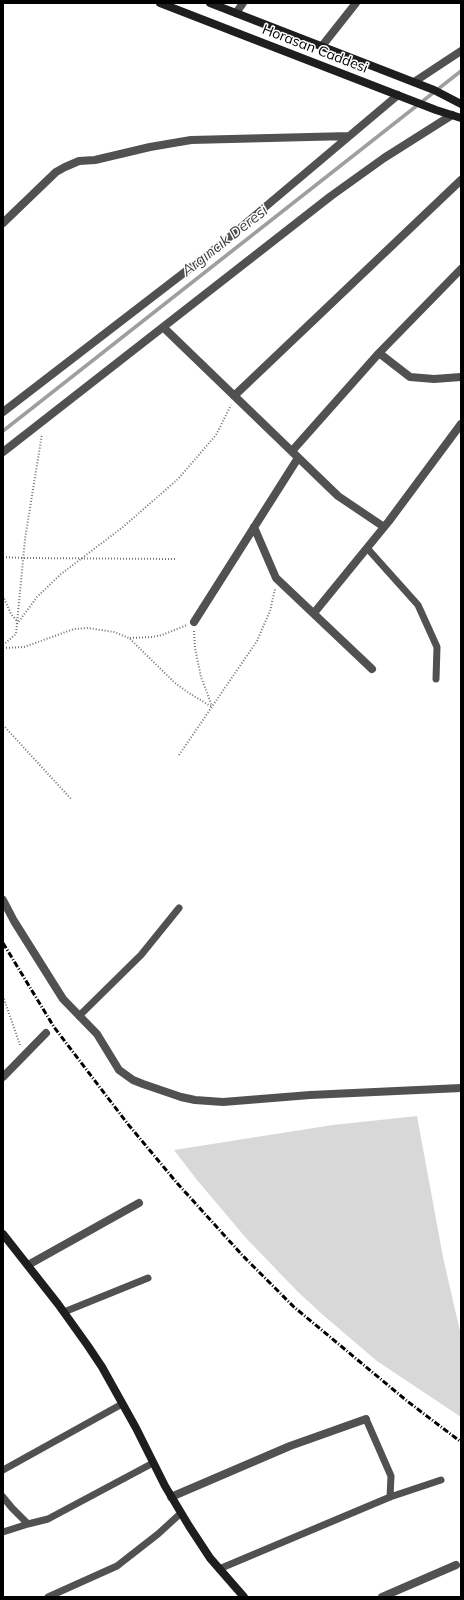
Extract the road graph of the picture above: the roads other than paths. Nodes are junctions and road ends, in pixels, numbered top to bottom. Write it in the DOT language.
graph roads {
  1 [pos="160,3"];
  2 [pos="210,3"];
  3 [pos="243,3"];
  4 [pos="356,3"];
  5 [pos="236,13"];
  6 [pos="322,46"];
  7 [pos="461,51"];
  8 [pos="414,82"];
  9 [pos="398,95"];
  10 [pos="461,104"];
  11 [pos="452,115"];
  12 [pos="461,118"];
  13 [pos="349,136"];
  14 [pos="461,180"];
  15 [pos="3,223"];
  16 [pos="461,269"];
  17 [pos="163,327"];
  18 [pos="379,353"];
  19 [pos="461,377"];
  20 [pos="234,396"];
  21 [pos="3,412"];
  22 [pos="461,424"];
  23 [pos="3,452"];
  24 [pos="292,452"];
  25 [pos="298,458"];
  26 [pos="254,527"];
  27 [pos="384,527"];
  28 [pos="367,548"];
  29 [pos="314,613"];
  30 [pos="194,622"];
  31 [pos="372,669"];
  32 [pos="436,679"];
  33 [pos="3,900"];
  34 [pos="179,908"];
  35 [pos="79,1016"];
  36 [pos="46,1033"];
  37 [pos="3,1077"];
  38 [pos="461,1088"];
  39 [pos="139,1203"];
  40 [pos="3,1234"];
  41 [pos="28,1265"];
  42 [pos="148,1278"];
  43 [pos="64,1312"];
  44 [pos="122,1404"];
  45 [pos="366,1419"];
  46 [pos="153,1463"];
  47 [pos="3,1470"];
  48 [pos="441,1480"];
  49 [pos="3,1497"];
  50 [pos="171,1497"];
  51 [pos="390,1497"];
  52 [pos="180,1513"];
  53 [pos="28,1524"];
  54 [pos="3,1532"];
  55 [pos="456,1565"];
  56 [pos="219,1569"];
  57 [pos="48,1597"];
  58 [pos="244,1597"];
  59 [pos="382,1597"];
  1 -- 9 [label="street, Horasan Caddesi"];
  2 -- 5 [label="street, Horasan Caddesi"];
  3 -- 5 [label="street"];
  4 -- 6 [label="street"];
  5 -- 6 [label="street, Horasan Caddesi"];
  6 -- 8 [label="street, Horasan Caddesi"];
  7 -- 8 [label="street"];
  8 -- 10 [label="street, Horasan Caddesi"];
  9 -- 11 [label="street, Horasan Caddesi"];
  9 -- 13 [label="street"];
  11 -- 12 [label="street, Horasan Caddesi"];
  11 -- 17 [label="street"];
  13 -- 15 [label="street"];
  13 -- 21 [label="street"];
  14 -- 20 [label="street"];
  16 -- 18 [label="street"];
  17 -- 20 [label="street"];
  17 -- 23 [label="street"];
  18 -- 19 [label="street"];
  18 -- 24 [label="street"];
  20 -- 24 [label="street"];
  22 -- 27 [label="street"];
  24 -- 25 [label="street"];
  25 -- 26 [label="street"];
  25 -- 27 [label="street"];
  26 -- 29 [label="street"];
  26 -- 30 [label="street"];
  27 -- 28 [label="street"];
  28 -- 29 [label="street"];
  28 -- 32 [label="lane"];
  29 -- 31 [label="street"];
  33 -- 35 [label="street"];
  34 -- 35 [label="lane"];
  35 -- 38 [label="street"];
  36 -- 37 [label="street"];
  39 -- 41 [label="street"];
  40 -- 41 [label="street"];
  41 -- 43 [label="street"];
  42 -- 43 [label="lane"];
  43 -- 44 [label="street"];
  44 -- 46 [label="street"];
  44 -- 47 [label="lane"];
  45 -- 50 [label="street"];
  45 -- 51 [label="lane"];
  46 -- 50 [label="street"];
  46 -- 53 [label="lane"];
  48 -- 51 [label="lane"];
  49 -- 53 [label="lane"];
  50 -- 52 [label="street"];
  51 -- 56 [label="lane"];
  52 -- 56 [label="street"];
  52 -- 57 [label="lane"];
  53 -- 54 [label="lane"];
  55 -- 59 [label="street"];
  56 -- 58 [label="street"];
}
